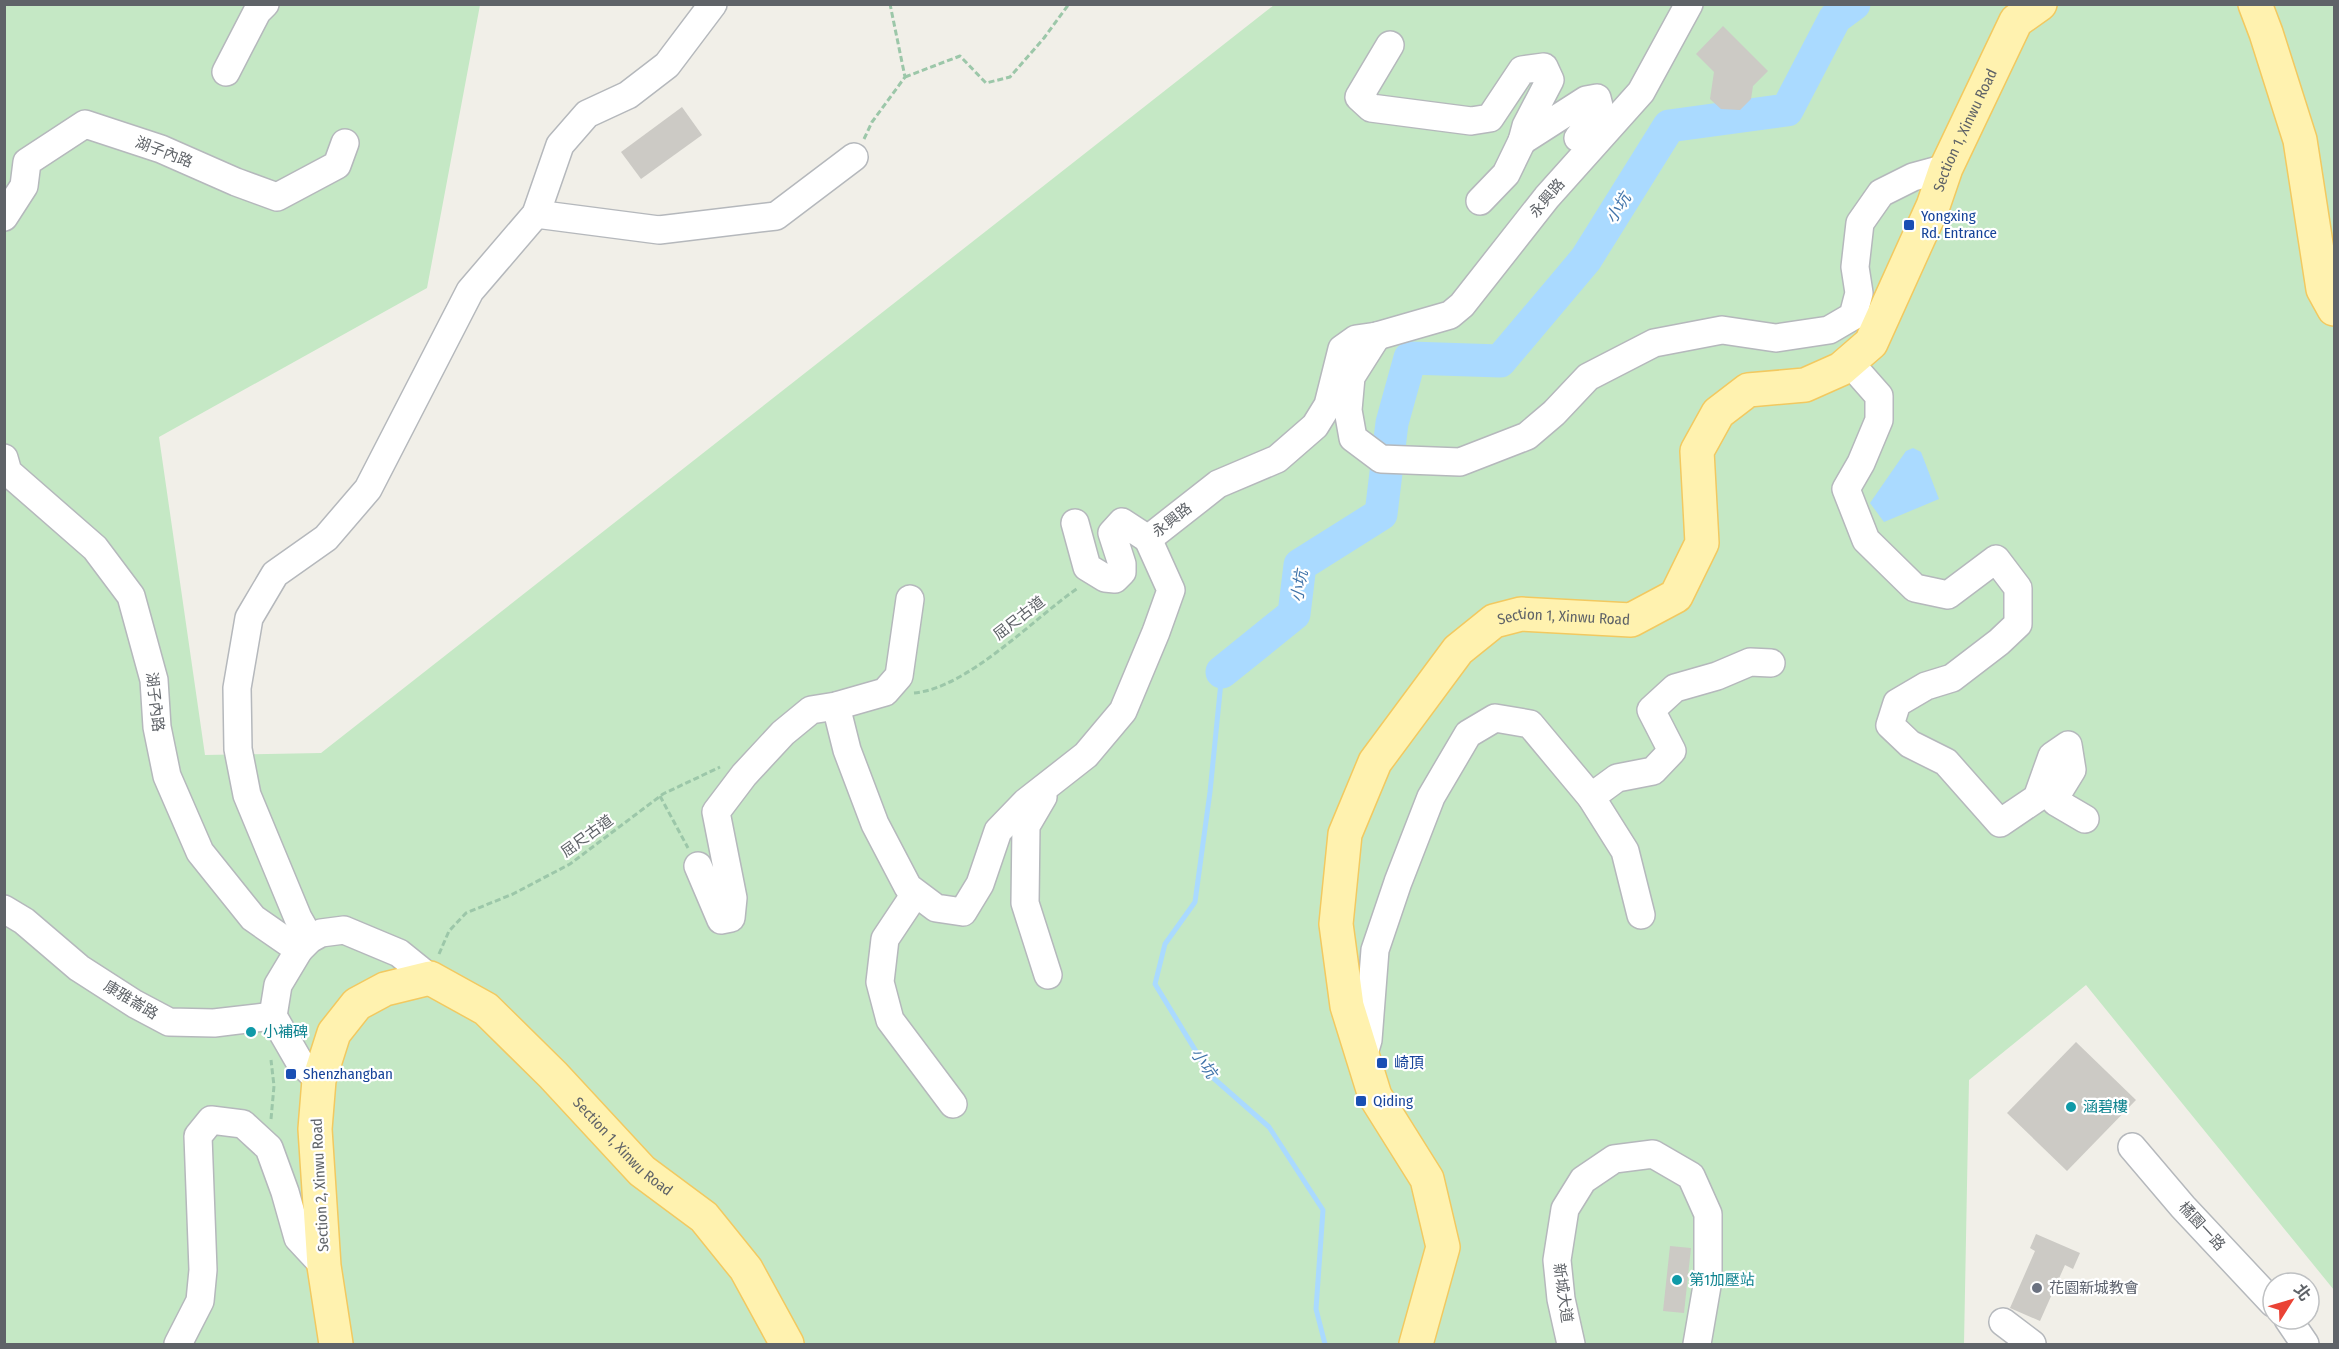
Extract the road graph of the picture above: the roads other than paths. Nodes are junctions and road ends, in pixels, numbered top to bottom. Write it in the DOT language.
graph roads {
  1 [pos="264,4"];
  2 [pos="713,4"];
  3 [pos="1689,4"];
  4 [pos="2040,4"];
  5 [pos="2254,4"];
  6 [pos="1390,45"];
  7 [pos="226,72"];
  8 [pos="1522,141"];
  9 [pos="345,143"];
  10 [pos="854,158"];
  11 [pos="1946,168"];
  12 [pos="1547,197"];
  13 [pos="1480,201"];
  14 [pos="536,214"];
  15 [pos="4,217"];
  16 [pos="2334,309"];
  17 [pos="1377,336"];
  18 [pos="1849,362"];
  19 [pos="6,468"];
  20 [pos="1075,523"];
  21 [pos="1148,539"];
  22 [pos="910,599"];
  23 [pos="1772,663"];
  24 [pos="836,706"];
  25 [pos="1050,785"];
  26 [pos="1591,797"];
  27 [pos="2085,819"];
  28 [pos="698,866"];
  29 [pos="915,894"];
  30 [pos="4,909"];
  31 [pos="1641,915"];
  32 [pos="304,944"];
  33 [pos="1048,975"];
  34 [pos="430,978"];
  35 [pos="273,1016"];
  36 [pos="1363,1058"];
  37 [pos="319,1080"];
  38 [pos="953,1104"];
  39 [pos="2132,1148"];
  40 [pos="324,1266"];
  41 [pos="2261,1290"];
  42 [pos="2002,1322"];
  43 [pos="2296,1331"];
  44 [pos="178,1344"];
  45 [pos="336,1344"];
  46 [pos="787,1344"];
  47 [pos="1416,1344"];
  48 [pos="1571,1344"];
  49 [pos="1697,1344"];
  50 [pos="2032,1344"];
  51 [pos="2305,1344"];
  1 -- 7 [label="street"];
  2 -- 14 [label="street"];
  3 -- 12 [label="street, 永興路"];
  4 -- 11 [label="main road, Section 1, Xinwu Road"];
  5 -- 16 [label="main road"];
  6 -- 8 [label="street"];
  8 -- 12 [label="street"];
  8 -- 13 [label="street"];
  9 -- 15 [label="street, 湖子內路"];
  10 -- 14 [label="street"];
  11 -- 17 [label="street"];
  11 -- 18 [label="main road, Section 1, Xinwu Road"];
  12 -- 17 [label="street, 永興路"];
  14 -- 32 [label="street"];
  17 -- 21 [label="street, 永興路"];
  18 -- 27 [label="street"];
  18 -- 36 [label="main road, Section 1, Xinwu Road"];
  19 -- 32 [label="street, 湖子內路"];
  20 -- 21 [label="street"];
  21 -- 25 [label="street, 永興路"];
  22 -- 24 [label="street"];
  23 -- 26 [label="street"];
  24 -- 28 [label="street"];
  24 -- 29 [label="street, 永興路"];
  25 -- 29 [label="street, 永興路"];
  25 -- 33 [label="street"];
  26 -- 31 [label="street"];
  26 -- 36 [label="street"];
  29 -- 38 [label="street"];
  30 -- 35 [label="street, 康雅崙路"];
  32 -- 34 [label="street"];
  32 -- 35 [label="street"];
  34 -- 37 [label="main road, Section 2, Xinwu Road"];
  34 -- 46 [label="main road, Section 1, Xinwu Road"];
  35 -- 37 [label="street"];
  36 -- 47 [label="main road, Section 1, Xinwu Road"];
  37 -- 40 [label="main road, Section 2, Xinwu Road"];
  39 -- 41 [label="street, 橘園一路"];
  40 -- 44 [label="street"];
  40 -- 45 [label="main road, Section 2, Xinwu Road"];
  42 -- 50 [label="street"];
  43 -- 51 [label="street"];
  48 -- 49 [label="street, 新城大道"];
}
